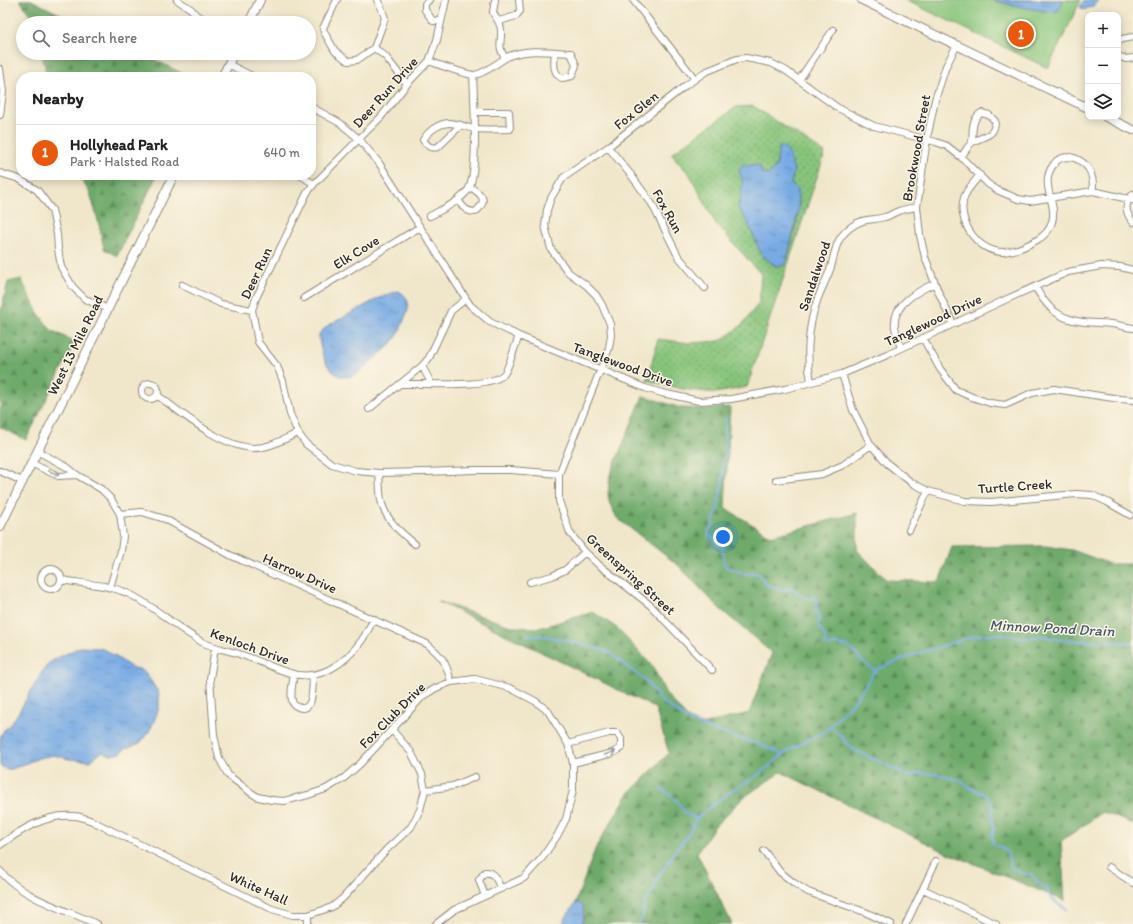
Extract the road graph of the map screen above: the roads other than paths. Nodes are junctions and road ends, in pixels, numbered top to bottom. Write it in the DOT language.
graph roads {
  1 [pos="177,0"];
  2 [pos="260,0"];
  3 [pos="337,0"];
  4 [pos="377,0"];
  5 [pos="429,0"];
  6 [pos="495,0"];
  7 [pos="519,0"];
  8 [pos="633,0"];
  9 [pos="862,0"];
  10 [pos="444,1"];
  11 [pos="198,16"];
  12 [pos="252,16"];
  13 [pos="441,21"];
  14 [pos="499,21"];
  15 [pos="833,30"];
  16 [pos="1133,37"];
  17 [pos="1121,40"];
  18 [pos="957,45"];
  19 [pos="374,48"];
  20 [pos="555,52"];
  21 [pos="1121,57"];
  22 [pos="505,58"];
  23 [pos="1133,58"];
  24 [pos="230,60"];
  25 [pos="429,61"];
  26 [pos="228,64"];
  27 [pos="0,68"];
  28 [pos="224,72"];
  29 [pos="244,72"];
  30 [pos="473,75"];
  31 [pos="695,79"];
  32 [pos="799,80"];
  33 [pos="407,84"];
  34 [pos="1085,107"];
  35 [pos="316,110"];
  36 [pos="475,112"];
  37 [pos="0,116"];
  38 [pos="1112,120"];
  39 [pos="461,125"];
  40 [pos="475,129"];
  41 [pos="1133,130"];
  42 [pos="359,139"];
  43 [pos="927,140"];
  44 [pos="972,142"];
  45 [pos="608,147"];
  46 [pos="961,157"];
  47 [pos="0,173"];
  48 [pos="980,175"];
  49 [pos="16,178"];
  50 [pos="21,180"];
  51 [pos="172,180"];
  52 [pos="308,180"];
  53 [pos="314,184"];
  54 [pos="470,187"];
  55 [pos="1093,191"];
  56 [pos="1133,194"];
  57 [pos="1050,198"];
  58 [pos="458,200"];
  59 [pos="1130,200"];
  60 [pos="917,207"];
  61 [pos="430,216"];
  62 [pos="1133,222"];
  63 [pos="420,227"];
  64 [pos="1133,270"];
  65 [pos="935,283"];
  66 [pos="182,286"];
  67 [pos="1034,287"];
  68 [pos="705,288"];
  69 [pos="304,298"];
  70 [pos="466,299"];
  71 [pos="108,309"];
  72 [pos="252,310"];
  73 [pos="953,324"];
  74 [pos="1133,328"];
  75 [pos="519,336"];
  76 [pos="923,338"];
  77 [pos="901,348"];
  78 [pos="422,366"];
  79 [pos="601,371"];
  80 [pos="842,374"];
  81 [pos="811,382"];
  82 [pos="431,383"];
  83 [pos="402,384"];
  84 [pos="157,395"];
  85 [pos="1133,400"];
  86 [pos="369,409"];
  87 [pos="298,433"];
  88 [pos="871,445"];
  89 [pos="37,451"];
  90 [pos="31,463"];
  91 [pos="0,471"];
  92 [pos="379,473"];
  93 [pos="559,474"];
  94 [pos="77,475"];
  95 [pos="776,480"];
  96 [pos="22,481"];
  97 [pos="928,491"];
  98 [pos="120,514"];
  99 [pos="1130,515"];
  100 [pos="0,527"];
  101 [pos="909,530"];
  102 [pos="415,544"];
  103 [pos="585,552"];
  104 [pos="61,580"];
  105 [pos="530,582"];
  106 [pos="110,587"];
  107 [pos="374,620"];
  108 [pos="215,648"];
  109 [pos="712,670"];
  110 [pos="294,674"];
  111 [pos="313,676"];
  112 [pos="451,682"];
  113 [pos="392,730"];
  114 [pos="568,744"];
  115 [pos="573,763"];
  116 [pos="475,778"];
  117 [pos="425,790"];
  118 [pos="0,845"];
  119 [pos="764,851"];
  120 [pos="936,861"];
  121 [pos="1109,867"];
  122 [pos="0,871"];
  123 [pos="1133,883"];
  124 [pos="501,889"];
  125 [pos="923,889"];
  126 [pos="485,896"];
  127 [pos="308,915"];
  128 [pos="97,924"];
  129 [pos="308,924"];
  130 [pos="436,924"];
  131 [pos="891,924"];
  132 [pos="906,924"];
  133 [pos="996,924"];
  1 -- 11 [label="street"];
  2 -- 12 [label="street"];
  3 -- 19 [label="street"];
  4 -- 19 [label="street"];
  5 -- 13 [label="street"];
  6 -- 14 [label="street"];
  7 -- 14 [label="street"];
  8 -- 31 [label="street"];
  9 -- 18 [label="street"];
  10 -- 13 [label="street, Deer Run Drive"];
  13 -- 25 [label="street, Deer Run Drive"];
  14 -- 22 [label="street"];
  15 -- 32 [label="street"];
  16 -- 17 [label="street"];
  18 -- 34 [label="street"];
  18 -- 43 [label="street, Brookwood Street"];
  19 -- 33 [label="street"];
  20 -- 20 [label="street"];
  20 -- 22 [label="street"];
  21 -- 23 [label="street"];
  22 -- 30 [label="street"];
  24 -- 26 [label="street"];
  25 -- 30 [label="street, Deer Run Drive"];
  25 -- 33 [label="street, Deer Run Drive"];
  26 -- 28 [label="street"];
  26 -- 29 [label="street"];
  27 -- 37 [label="street"];
  30 -- 36 [label="street"];
  31 -- 32 [label="street, Fox Glen"];
  31 -- 45 [label="street, Fox Glen"];
  32 -- 43 [label="street, Fox Glen"];
  33 -- 42 [label="street, Deer Run Drive"];
  35 -- 42 [label="street, Tanglewood Drive"];
  36 -- 40 [label="street"];
  36 -- 40 [label="street"];
  38 -- 41 [label="street"];
  39 -- 39 [label="street"];
  39 -- 40 [label="street"];
  40 -- 54 [label="street"];
  42 -- 53 [label="street, Deer Run"];
  42 -- 63 [label="street, Tanglewood Drive"];
  43 -- 46 [label="street, Fox Glen"];
  43 -- 60 [label="street, Brookwood Street"];
  44 -- 44 [label="street"];
  44 -- 46 [label="street"];
  45 -- 68 [label="street, Fox Run"];
  45 -- 79 [label="street, Fox Glen"];
  46 -- 48 [label="street, Fox Glen"];
  47 -- 49 [label="street"];
  48 -- 57 [label="street, Fox Glen"];
  48 -- 57 [label="street"];
  50 -- 71 [label="street"];
  51 -- 71 [label="street, West 13 Mile Road"];
  52 -- 53 [label="street"];
  53 -- 72 [label="street, Deer Run"];
  54 -- 58 [label="street"];
  54 -- 58 [label="street"];
  55 -- 57 [label="street"];
  55 -- 57 [label="street"];
  55 -- 59 [label="street"];
  56 -- 59 [label="street"];
  58 -- 61 [label="street"];
  59 -- 62 [label="street"];
  60 -- 65 [label="street, Brookwood Street"];
  60 -- 81 [label="street, Sandalwood"];
  63 -- 69 [label="street, Elk Cove"];
  63 -- 70 [label="street, Tanglewood Drive"];
  64 -- 67 [label="street, Tanglewood Drive"];
  65 -- 73 [label="street, Brookwood Street"];
  65 -- 77 [label="street"];
  66 -- 72 [label="street"];
  67 -- 73 [label="street, Tanglewood Drive"];
  67 -- 74 [label="street"];
  70 -- 75 [label="street, Tanglewood Drive"];
  70 -- 78 [label="street"];
  71 -- 89 [label="street, West 13 Mile Road"];
  72 -- 87 [label="street, Deer Run"];
  73 -- 76 [label="street, Tanglewood Drive"];
  75 -- 79 [label="street, Tanglewood Drive"];
  75 -- 82 [label="street"];
  76 -- 77 [label="street, Tanglewood Drive"];
  76 -- 85 [label="street"];
  77 -- 80 [label="street, Tanglewood Drive"];
  78 -- 82 [label="street"];
  78 -- 83 [label="street"];
  79 -- 81 [label="street, Tanglewood Drive"];
  79 -- 93 [label="street, Greenspring Street"];
  80 -- 81 [label="street, Tanglewood Drive"];
  80 -- 88 [label="street, Turtle Creek"];
  82 -- 83 [label="street"];
  83 -- 86 [label="street"];
  84 -- 87 [label="street"];
  87 -- 92 [label="street, Deer Run"];
  88 -- 95 [label="street"];
  88 -- 97 [label="street, Turtle Creek"];
  89 -- 90 [label="street, West 13 Mile Road"];
  89 -- 94 [label="street"];
  90 -- 94 [label="street, one-way"];
  90 -- 96 [label="street, West 13 Mile Road"];
  91 -- 96 [label="street"];
  92 -- 93 [label="street, Deer Run"];
  92 -- 102 [label="street"];
  93 -- 103 [label="street, Greenspring Street"];
  94 -- 98 [label="street"];
  96 -- 100 [label="street, West 13 Mile Road"];
  97 -- 99 [label="street, Turtle Creek"];
  97 -- 101 [label="street"];
  98 -- 106 [label="street"];
  98 -- 107 [label="street, Harrow Drive"];
  103 -- 105 [label="street"];
  103 -- 109 [label="street, Greenspring Street"];
  104 -- 106 [label="street, Kenloch Drive"];
  106 -- 108 [label="street, Kenloch Drive"];
  107 -- 111 [label="street, Kenloch Drive"];
  107 -- 112 [label="street, Harrow Drive"];
  108 -- 110 [label="street, Kenloch Drive"];
  108 -- 113 [label="street, Fox Club Drive"];
  110 -- 111 [label="street, Kenloch Drive"];
  110 -- 111 [label="street"];
  112 -- 113 [label="street, Fox Club Drive"];
  112 -- 114 [label="street, Fox Club Drive"];
  113 -- 117 [label="street, White Hall"];
  114 -- 115 [label="street, Fox Club Drive"];
  115 -- 114 [label="street, one-way"];
  115 -- 124 [label="street, Fox Club Drive"];
  116 -- 117 [label="street"];
  117 -- 127 [label="street, White Hall"];
  118 -- 127 [label="street, White Hall"];
  119 -- 131 [label="street"];
  120 -- 125 [label="street"];
  121 -- 123 [label="street"];
  122 -- 128 [label="street"];
  124 -- 126 [label="street, Fox Club Drive"];
  124 -- 126 [label="street"];
  125 -- 132 [label="street"];
  125 -- 133 [label="street"];
  126 -- 130 [label="street, Fox Club Drive"];
  127 -- 129 [label="street"];
}
